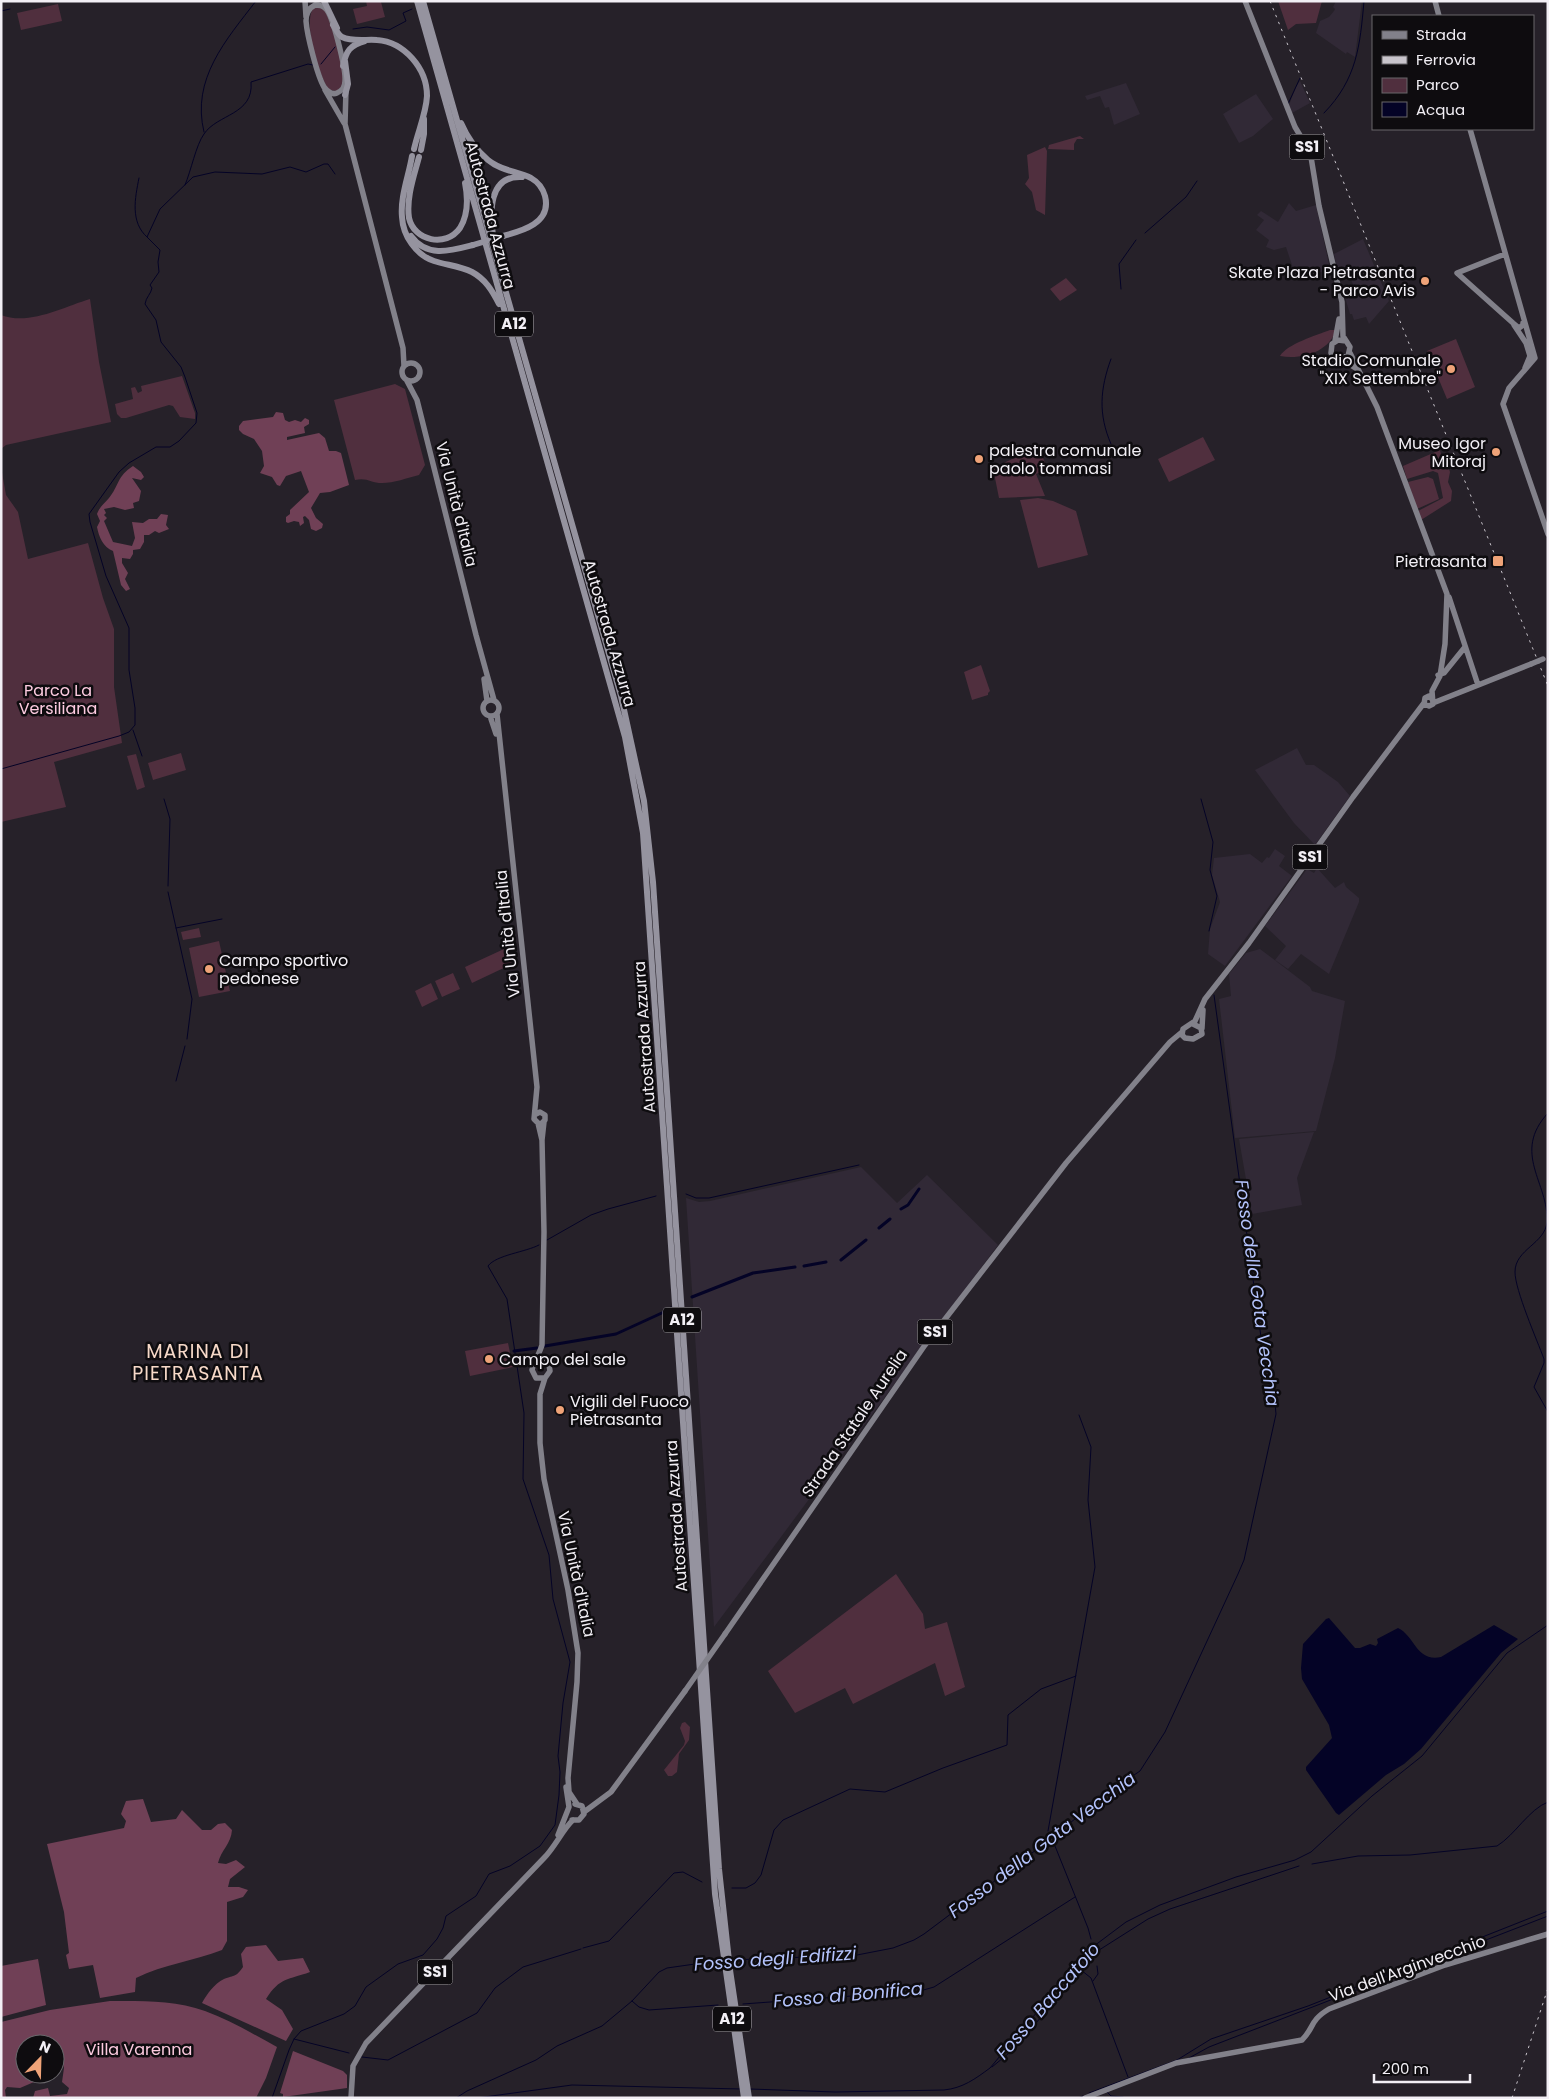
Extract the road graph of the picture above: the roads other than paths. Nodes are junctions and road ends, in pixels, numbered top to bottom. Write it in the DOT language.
graph roads {
  1 [pos="305,1"];
  2 [pos="323,1"];
  3 [pos="417,1"];
  4 [pos="423,1"];
  5 [pos="1244,1"];
  6 [pos="1435,1"];
  7 [pos="327,9"];
  8 [pos="1439,15"];
  9 [pos="306,19"];
  10 [pos="333,25"];
  11 [pos="371,40"];
  12 [pos="344,58"];
  13 [pos="343,66"];
  14 [pos="345,83"];
  15 [pos="324,88"];
  16 [pos="449,91"];
  17 [pos="345,94"];
  18 [pos="345,124"];
  19 [pos="1470,130"];
  20 [pos="458,145"];
  21 [pos="406,202"];
  22 [pos="503,236"];
  23 [pos="1505,254"];
  24 [pos="495,257"];
  25 [pos="1342,302"];
  26 [pos="506,321"];
  27 [pos="1523,321"];
  28 [pos="1513,324"];
  29 [pos="1525,336"];
  30 [pos="1335,341"];
  31 [pos="1346,341"];
  32 [pos="403,348"];
  33 [pos="1350,353"];
  34 [pos="1341,359"];
  35 [pos="412,363"];
  36 [pos="404,366"];
  37 [pos="1357,369"];
  38 [pos="416,380"];
  39 [pos="407,381"];
  40 [pos="417,400"];
  41 [pos="1547,531"];
  42 [pos="1447,594"];
  43 [pos="476,635"];
  44 [pos="603,647"];
  45 [pos="1464,647"];
  46 [pos="1546,659"];
  47 [pos="1439,673"];
  48 [pos="1477,682"];
  49 [pos="494,700"];
  50 [pos="487,701"];
  51 [pos="1429,702"];
  52 [pos="497,714"];
  53 [pos="490,716"];
  54 [pos="501,751"];
  55 [pos="1208,996"];
  56 [pos="1193,1024"];
  57 [pos="1202,1028"];
  58 [pos="1183,1035"];
  59 [pos="539,1113"];
  60 [pos="541,1123"];
  61 [pos="542,1345"];
  62 [pos="536,1362"];
  63 [pos="547,1364"];
  64 [pos="535,1377"];
  65 [pos="545,1378"];
  66 [pos="540,1394"];
  67 [pos="568,1778"];
  68 [pos="618,1782"];
  69 [pos="579,1804"];
  70 [pos="569,1807"];
  71 [pos="584,1812"];
  72 [pos="567,1814"];
  73 [pos="573,1820"];
  74 [pos="552,1849"];
  75 [pos="1548,1934"];
  76 [pos="741,2067"];
  77 [pos="351,2098"];
  78 [pos="744,2098"];
  79 [pos="748,2098"];
  80 [pos="1085,2098"];
  1 -- 9 [label="main road"];
  2 -- 7 [label="main road"];
  2 -- 11 [label="highway"];
  3 -- 20 [label="highway, Autostrada Azzurra / A12"];
  4 -- 16 [label="highway, Autostrada Azzurra / A12"];
  5 -- 25 [label="main road, SS1"];
  6 -- 8 [label="main road"];
  7 -- 9 [label="main road"];
  7 -- 10 [label="main road"];
  9 -- 15 [label="main road"];
  10 -- 11 [label="highway"];
  10 -- 13 [label="main road"];
  11 -- 12 [label="highway"];
  11 -- 21 [label="highway"];
  12 -- 13 [label="highway"];
  12 -- 17 [label="highway"];
  13 -- 14 [label="main road"];
  14 -- 15 [label="main road"];
  14 -- 17 [label="main road"];
  15 -- 18 [label="main road"];
  16 -- 22 [label="highway"];
  16 -- 24 [label="highway, Autostrada Azzurra / A12"];
  17 -- 18 [label="main road"];
  18 -- 32 [label="main road"];
  19 -- 23 [label="main road"];
  20 -- 21 [label="highway"];
  20 -- 26 [label="highway, Autostrada Azzurra / A12"];
  21 -- 22 [label="highway, bridge"];
  21 -- 26 [label="highway"];
  22 -- 24 [label="highway"];
  23 -- 27 [label="main road"];
  23 -- 28 [label="main road"];
  24 -- 44 [label="highway, Autostrada Azzurra / A12"];
  25 -- 30 [label="main road, SS1"];
  25 -- 31 [label="main road"];
  26 -- 44 [label="highway, Autostrada Azzurra / A12"];
  27 -- 28 [label="main road"];
  27 -- 29 [label="main road"];
  28 -- 29 [label="main road"];
  29 -- 41 [label="main road"];
  30 -- 31 [label="main road"];
  30 -- 34 [label="main road"];
  31 -- 33 [label="main road"];
  32 -- 35 [label="main road"];
  32 -- 36 [label="main road"];
  33 -- 34 [label="main road"];
  33 -- 37 [label="main road"];
  34 -- 37 [label="main road"];
  35 -- 36 [label="main road"];
  35 -- 38 [label="main road"];
  36 -- 39 [label="main road"];
  37 -- 42 [label="main road"];
  38 -- 39 [label="main road"];
  38 -- 40 [label="main road"];
  39 -- 40 [label="main road, Via Unità d'Italia"];
  40 -- 43 [label="main road, Via Unità d'Italia"];
  42 -- 45 [label="main road"];
  42 -- 47 [label="main road"];
  43 -- 49 [label="main road, Via Unità d'Italia"];
  43 -- 50 [label="main road, Via Unità d'Italia"];
  44 -- 76 [label="highway, Autostrada Azzurra / A12"];
  45 -- 47 [label="main road"];
  45 -- 48 [label="main road"];
  46 -- 48 [label="main road, bridge"];
  47 -- 51 [label="main road"];
  48 -- 51 [label="main road"];
  49 -- 50 [label="main road"];
  49 -- 52 [label="main road"];
  50 -- 53 [label="main road"];
  51 -- 55 [label="main road, Strada Statale Aurelia / SS1"];
  52 -- 53 [label="main road"];
  52 -- 54 [label="main road"];
  53 -- 54 [label="main road"];
  54 -- 59 [label="main road, Via Unità d'Italia"];
  55 -- 56 [label="main road, Strada Statale Aurelia / SS1"];
  55 -- 57 [label="main road, Strada Statale Aurelia / SS1"];
  56 -- 57 [label="main road"];
  56 -- 58 [label="main road, Strada Statale Aurelia / SS1"];
  57 -- 58 [label="main road, Strada Statale Aurelia / SS1"];
  58 -- 68 [label="main road, Strada Statale Aurelia / SS1, bridge"];
  59 -- 60 [label="main road"];
  59 -- 60 [label="main road"];
  60 -- 61 [label="main road"];
  61 -- 62 [label="main road"];
  61 -- 63 [label="main road"];
  62 -- 63 [label="main road"];
  62 -- 64 [label="main road"];
  63 -- 65 [label="main road"];
  64 -- 65 [label="main road"];
  64 -- 66 [label="main road"];
  65 -- 66 [label="main road, Via Unità d'Italia"];
  66 -- 67 [label="main road, Via Unità d'Italia"];
  67 -- 69 [label="main road, Via Unità d'Italia"];
  67 -- 70 [label="main road, Via Unità d'Italia"];
  68 -- 69 [label="main road, Strada Statale Aurelia"];
  68 -- 71 [label="main road, Strada Statale Aurelia / SS1"];
  69 -- 70 [label="main road"];
  69 -- 71 [label="main road"];
  70 -- 72 [label="main road"];
  71 -- 73 [label="main road"];
  72 -- 73 [label="main road"];
  72 -- 74 [label="main road, SS1"];
  73 -- 74 [label="main road, SS1"];
  74 -- 77 [label="main road, SS1"];
  75 -- 80 [label="main road, Via dell'Arginvecchio"];
  76 -- 78 [label="highway, Autostrada Azzurra / A12"];
  76 -- 79 [label="highway, Autostrada Azzurra / A12"];
}
